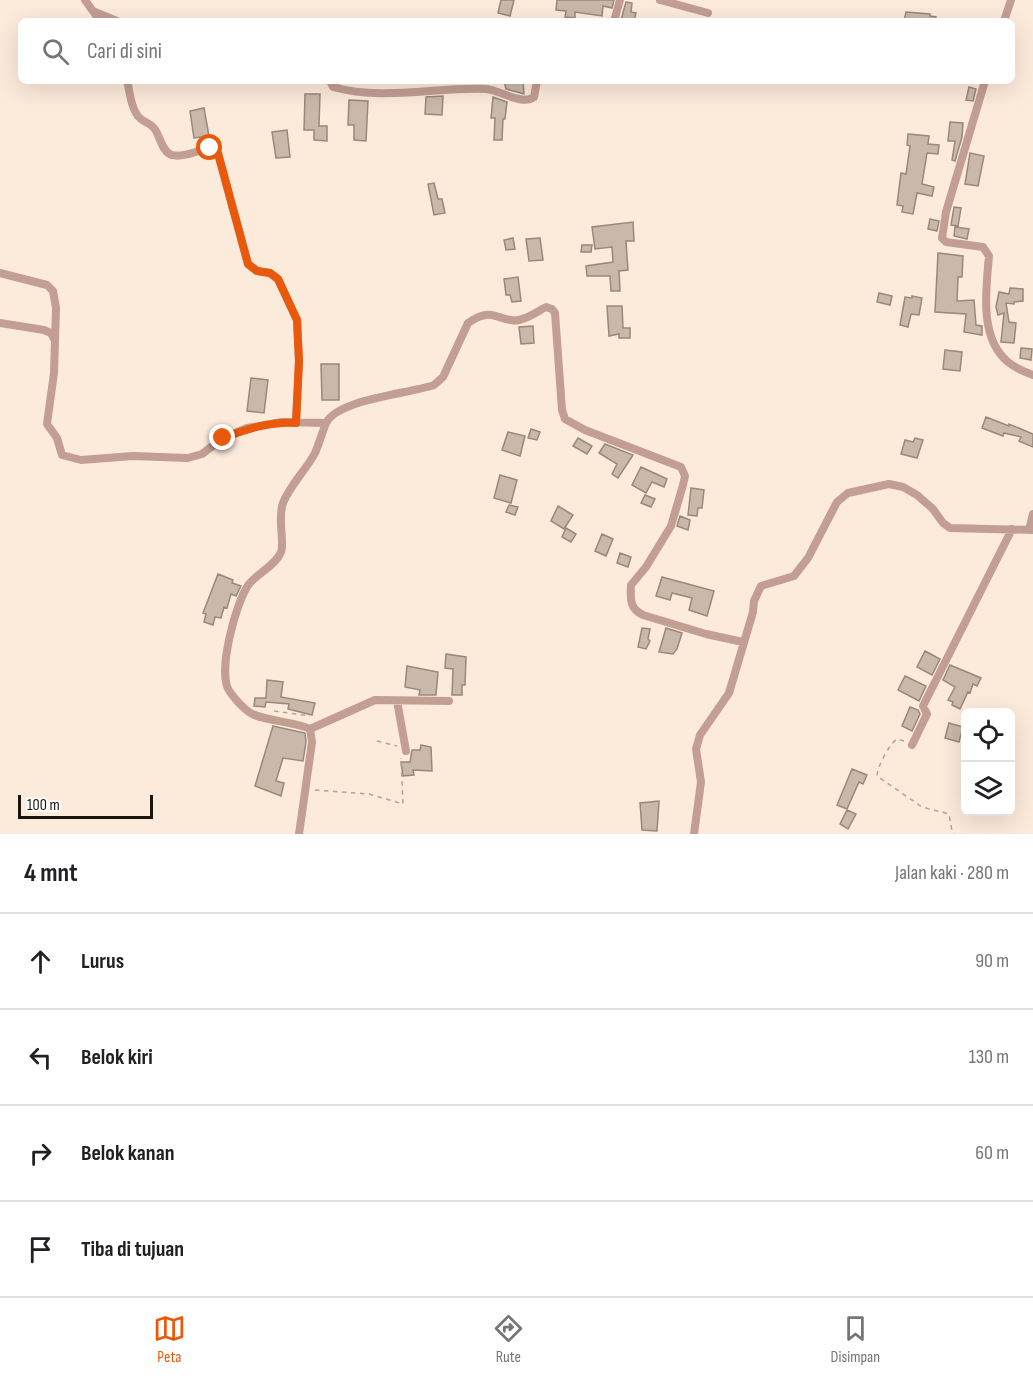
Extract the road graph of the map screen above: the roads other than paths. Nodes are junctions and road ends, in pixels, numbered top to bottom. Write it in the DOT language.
graph roads {
  1 [pos="86,0"];
  2 [pos="620,0"];
  3 [pos="660,0"];
  4 [pos="1011,0"];
  5 [pos="95,12"];
  6 [pos="708,14"];
  7 [pos="98,18"];
  8 [pos="110,18"];
  9 [pos="615,18"];
  10 [pos="1005,18"];
  11 [pos="128,84"];
  12 [pos="332,84"];
  13 [pos="536,84"];
  14 [pos="985,84"];
  15 [pos="0,273"];
  16 [pos="0,323"];
  17 [pos="54,340"];
  18 [pos="1033,375"];
  19 [pos="296,423"];
  20 [pos="326,423"];
  21 [pos="1033,514"];
  22 [pos="1012,529"];
  23 [pos="1031,530"];
  24 [pos="743,642"];
  25 [pos="397,700"];
  26 [pos="449,700"];
  27 [pos="310,729"];
  28 [pos="912,745"];
  29 [pos="406,751"];
  30 [pos="299,834"];
  31 [pos="694,834"];
  1 -- 5 [label="street"];
  2 -- 9 [label="street"];
  3 -- 6 [label="street"];
  4 -- 10 [label="street"];
  5 -- 7 [label="street"];
  5 -- 8 [label="street"];
  11 -- 19 [label="street"];
  12 -- 13 [label="street"];
  14 -- 18 [label="street"];
  15 -- 17 [label="street"];
  16 -- 17 [label="street"];
  17 -- 19 [label="street"];
  19 -- 20 [label="street"];
  20 -- 24 [label="street"];
  20 -- 27 [label="street"];
  21 -- 23 [label="street"];
  22 -- 23 [label="street"];
  22 -- 24 [label="street"];
  22 -- 28 [label="street"];
  24 -- 31 [label="street"];
  25 -- 26 [label="street"];
  25 -- 27 [label="street"];
  25 -- 29 [label="street"];
  27 -- 30 [label="street"];
}
